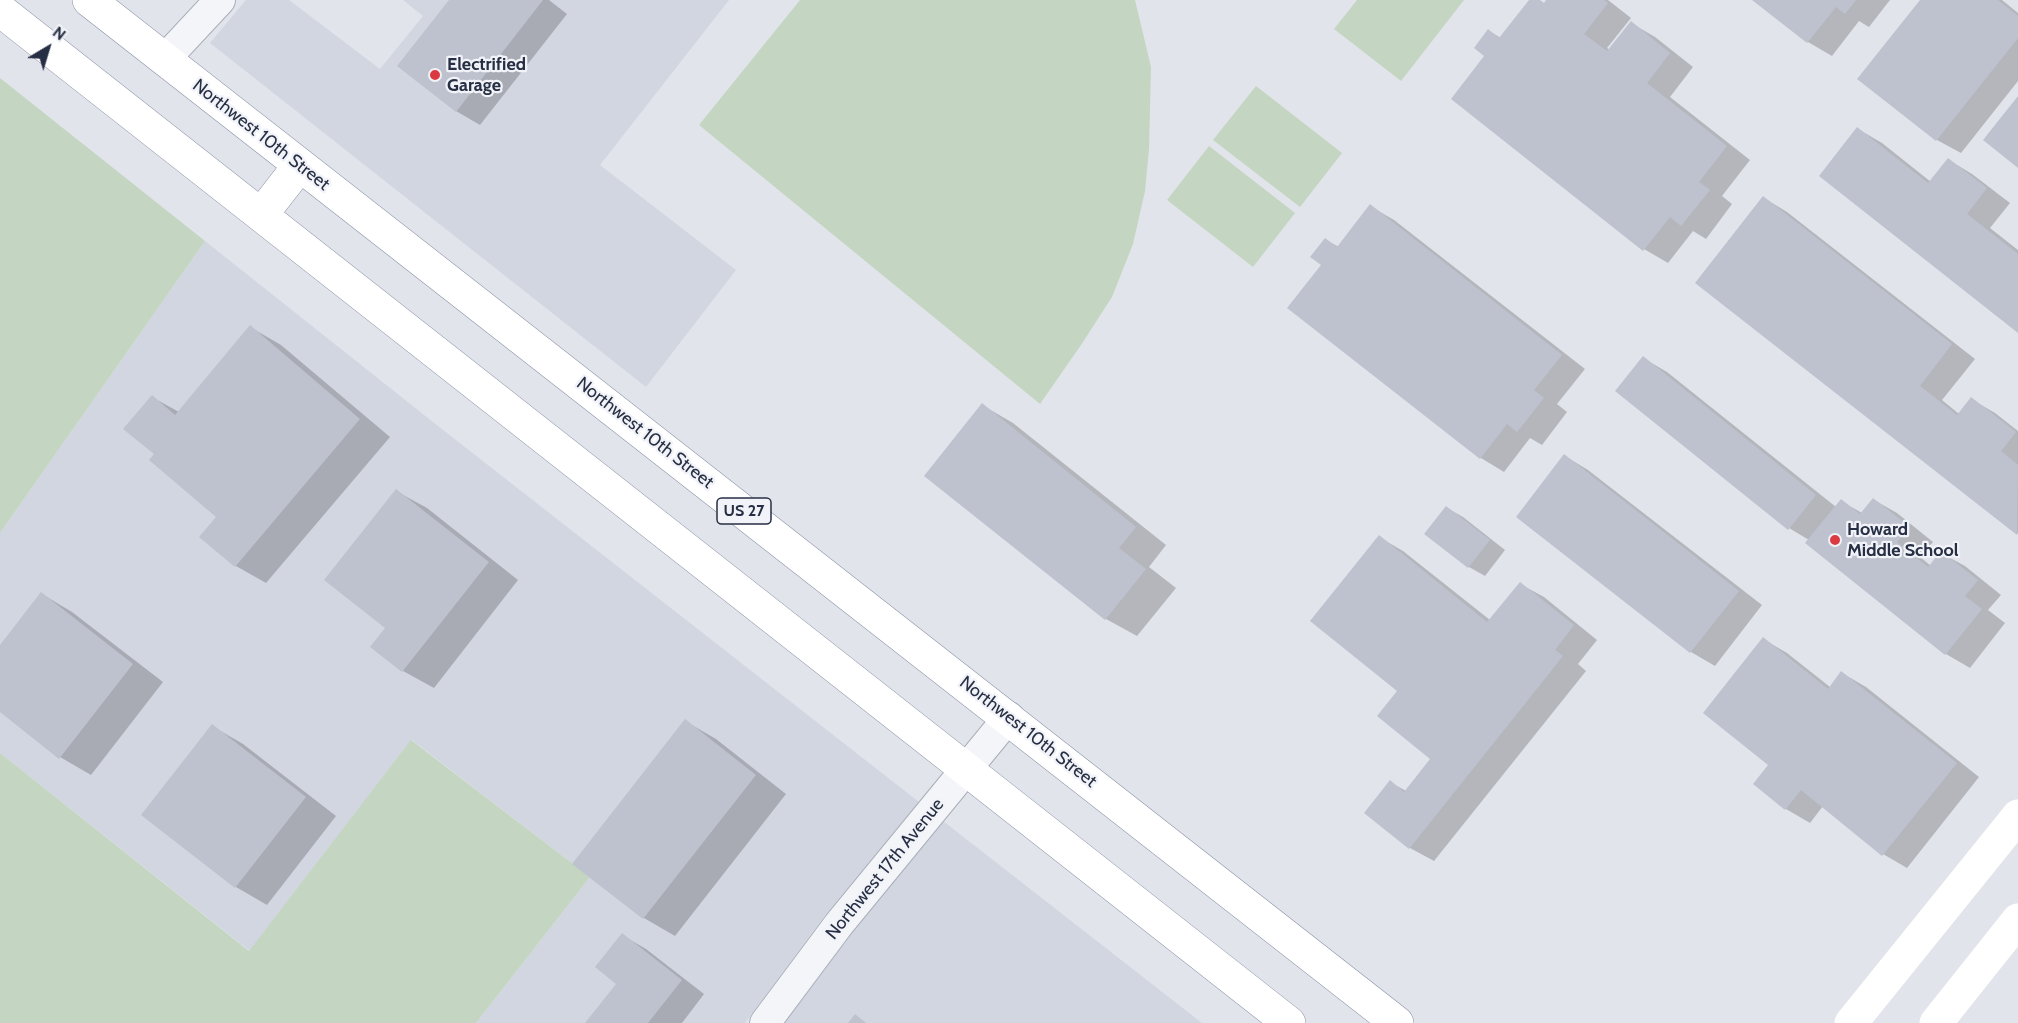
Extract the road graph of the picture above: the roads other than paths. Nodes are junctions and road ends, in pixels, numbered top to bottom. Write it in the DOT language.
graph roads {
  1 [pos="89,0"];
  2 [pos="220,0"];
  3 [pos="0,10"];
  4 [pos="165,59"];
  5 [pos="300,165"];
  6 [pos="261,215"];
  7 [pos="1009,717"];
  8 [pos="965,770"];
  9 [pos="2018,816"];
  10 [pos="2018,920"];
  11 [pos="765,1023"];
  12 [pos="1289,1023"];
  13 [pos="1397,1023"];
  14 [pos="1851,1023"];
  15 [pos="1936,1023"];
  1 -- 4 [label="main road, Northwest 10th Street / US 27"];
  2 -- 4 [label="street"];
  3 -- 6 [label="main road"];
  4 -- 5 [label="main road, Northwest 10th Street / US 27"];
  5 -- 6 [label="main road"];
  5 -- 7 [label="main road, Northwest 10th Street / US 27"];
  6 -- 8 [label="main road"];
  7 -- 8 [label="street, Northwest 17th Avenue"];
  7 -- 13 [label="main road, Northwest 10th Street / US 27"];
  8 -- 11 [label="street, Northwest 17th Avenue"];
  8 -- 12 [label="main road"];
  9 -- 14 [label="main road"];
  10 -- 15 [label="main road"];
}
